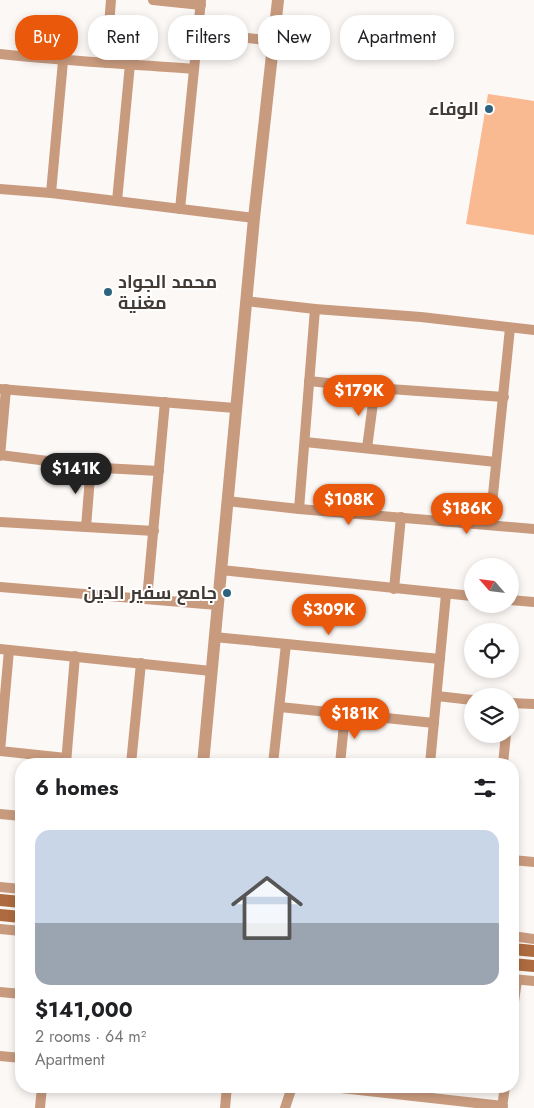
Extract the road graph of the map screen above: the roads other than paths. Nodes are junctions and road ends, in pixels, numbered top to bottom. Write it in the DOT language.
graph roads {
  1 [pos="111,0"];
  2 [pos="153,0"];
  3 [pos="278,0"];
  4 [pos="201,3"];
  5 [pos="276,15"];
  6 [pos="0,54"];
  7 [pos="195,60"];
  8 [pos="271,60"];
  9 [pos="63,61"];
  10 [pos="106,63"];
  11 [pos="130,64"];
  12 [pos="194,70"];
  13 [pos="0,189"];
  14 [pos="51,193"];
  15 [pos="117,201"];
  16 [pos="180,209"];
  17 [pos="254,218"];
  18 [pos="246,300"];
  19 [pos="315,309"];
  20 [pos="510,328"];
  21 [pos="534,330"];
  22 [pos="309,381"];
  23 [pos="375,388"];
  24 [pos="3,389"];
  25 [pos="504,396"];
  26 [pos="165,402"];
  27 [pos="235,408"];
  28 [pos="305,442"];
  29 [pos="367,448"];
  30 [pos="0,455"];
  31 [pos="496,462"];
  32 [pos="91,466"];
  33 [pos="159,471"];
  34 [pos="227,501"];
  35 [pos="299,510"];
  36 [pos="401,517"];
  37 [pos="0,522"];
  38 [pos="490,524"];
  39 [pos="86,527"];
  40 [pos="534,529"];
  41 [pos="154,531"];
  42 [pos="221,570"];
  43 [pos="0,587"];
  44 [pos="394,589"];
  45 [pos="446,594"];
  46 [pos="464,595"];
  47 [pos="148,599"];
  48 [pos="519,601"];
  49 [pos="534,602"];
  50 [pos="217,605"];
  51 [pos="214,638"];
  52 [pos="286,644"];
  53 [pos="4,649"];
  54 [pos="75,656"];
  55 [pos="440,659"];
  56 [pos="141,663"];
  57 [pos="211,671"];
  58 [pos="437,696"];
  59 [pos="464,699"];
  60 [pos="519,703"];
  61 [pos="534,704"];
  62 [pos="280,708"];
  63 [pos="345,714"];
  64 [pos="434,723"];
  65 [pos="505,743"];
  66 [pos="46,758"];
  67 [pos="66,758"];
  68 [pos="132,758"];
  69 [pos="203,758"];
  70 [pos="274,758"];
  71 [pos="341,758"];
  72 [pos="431,758"];
  73 [pos="504,758"];
  74 [pos="0,814"];
  75 [pos="15,815"];
  76 [pos="519,861"];
  77 [pos="534,862"];
  78 [pos="0,887"];
  79 [pos="15,888"];
  80 [pos="0,900"];
  81 [pos="15,901"];
  82 [pos="0,915"];
  83 [pos="15,916"];
  84 [pos="0,929"];
  85 [pos="15,930"];
  86 [pos="519,937"];
  87 [pos="534,938"];
  88 [pos="519,950"];
  89 [pos="534,951"];
  90 [pos="519,965"];
  91 [pos="534,966"];
  92 [pos="519,980"];
  93 [pos="534,982"];
  94 [pos="0,992"];
  95 [pos="15,993"];
  96 [pos="0,1056"];
  97 [pos="15,1057"];
  98 [pos="41,1093"];
  99 [pos="226,1093"];
  100 [pos="290,1093"];
  101 [pos="383,1093"];
  102 [pos="504,1093"];
  103 [pos="503,1107"];
  104 [pos="40,1108"];
  105 [pos="225,1108"];
  106 [pos="285,1108"];
  1 -- 10 [label="street"];
  2 -- 4 [label="street"];
  3 -- 5 [label="street"];
  6 -- 9 [label="street"];
  7 -- 12 [label="street"];
  8 -- 17 [label="street"];
  9 -- 10 [label="street"];
  9 -- 14 [label="street"];
  10 -- 11 [label="street"];
  11 -- 12 [label="street"];
  11 -- 15 [label="street"];
  12 -- 16 [label="street"];
  13 -- 14 [label="street"];
  14 -- 15 [label="street"];
  15 -- 16 [label="street"];
  16 -- 17 [label="street"];
  17 -- 18 [label="street"];
  18 -- 19 [label="street"];
  18 -- 27 [label="street"];
  19 -- 20 [label="street"];
  19 -- 22 [label="street"];
  20 -- 21 [label="street"];
  20 -- 25 [label="street"];
  22 -- 23 [label="street"];
  22 -- 28 [label="street"];
  23 -- 25 [label="street"];
  23 -- 29 [label="street"];
  24 -- 26 [label="street"];
  24 -- 30 [label="street"];
  25 -- 31 [label="street"];
  26 -- 27 [label="street"];
  26 -- 33 [label="street"];
  27 -- 34 [label="street"];
  28 -- 29 [label="street"];
  28 -- 35 [label="street"];
  29 -- 31 [label="street"];
  30 -- 32 [label="street"];
  31 -- 38 [label="street"];
  32 -- 33 [label="street"];
  32 -- 39 [label="street"];
  33 -- 41 [label="street"];
  34 -- 35 [label="street"];
  34 -- 42 [label="street"];
  35 -- 36 [label="street"];
  36 -- 38 [label="street"];
  36 -- 44 [label="street"];
  37 -- 39 [label="street"];
  38 -- 40 [label="street"];
  39 -- 41 [label="street"];
  41 -- 47 [label="street"];
  42 -- 44 [label="street"];
  42 -- 50 [label="street"];
  43 -- 47 [label="street"];
  44 -- 45 [label="street"];
  45 -- 46 [label="street"];
  45 -- 55 [label="street"];
  47 -- 50 [label="street"];
  48 -- 49 [label="street"];
  50 -- 51 [label="street"];
  51 -- 52 [label="street"];
  51 -- 57 [label="street"];
  52 -- 55 [label="street"];
  52 -- 62 [label="street"];
  53 -- 54 [label="street"];
  53 -- 66 [label="street"];
  54 -- 56 [label="street"];
  54 -- 67 [label="street"];
  55 -- 58 [label="street"];
  56 -- 57 [label="street"];
  56 -- 68 [label="street"];
  57 -- 69 [label="street"];
  58 -- 59 [label="street"];
  58 -- 64 [label="street"];
  60 -- 61 [label="street"];
  62 -- 63 [label="street"];
  62 -- 70 [label="street"];
  63 -- 64 [label="street"];
  63 -- 71 [label="street"];
  64 -- 72 [label="street"];
  65 -- 73 [label="street"];
  74 -- 75 [label="street"];
  76 -- 77 [label="street"];
  78 -- 79 [label="street"];
  80 -- 81 [label="main road"];
  82 -- 83 [label="main road"];
  84 -- 85 [label="street"];
  86 -- 87 [label="street"];
  88 -- 89 [label="main road"];
  90 -- 91 [label="main road"];
  92 -- 93 [label="street"];
  94 -- 95 [label="street"];
  96 -- 97 [label="street"];
  98 -- 104 [label="street"];
  99 -- 105 [label="street"];
  100 -- 106 [label="street"];
  101 -- 103 [label="street"];
  102 -- 103 [label="street"];
}
